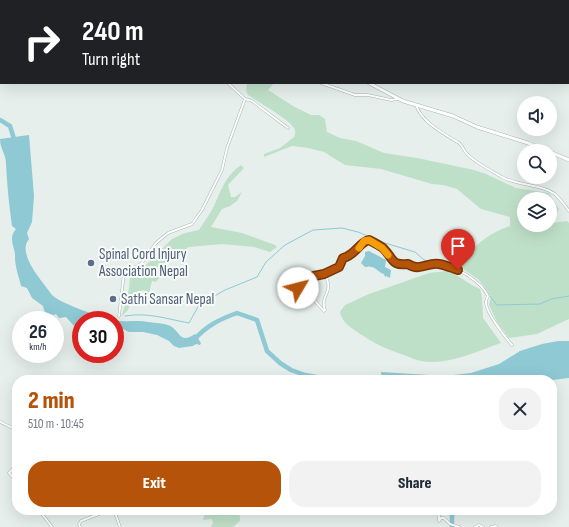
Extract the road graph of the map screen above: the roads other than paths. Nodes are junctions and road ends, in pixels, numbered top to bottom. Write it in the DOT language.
graph roads {
  1 [pos="229,84"];
  2 [pos="324,84"];
  3 [pos="371,84"];
  4 [pos="245,99"];
  5 [pos="399,99"];
  6 [pos="416,105"];
  7 [pos="288,128"];
  8 [pos="532,144"];
  9 [pos="557,155"];
  10 [pos="569,160"];
  11 [pos="569,211"];
  12 [pos="324,274"];
  13 [pos="299,286"];
  14 [pos="296,288"];
  15 [pos="120,311"];
  16 [pos="512,345"];
  17 [pos="0,422"];
  18 [pos="12,428"];
  19 [pos="43,515"];
  20 [pos="96,515"];
  21 [pos="116,515"];
  22 [pos="438,515"];
  23 [pos="52,527"];
  24 [pos="80,527"];
  25 [pos="120,527"];
  26 [pos="459,527"];
  27 [pos="474,527"];
  28 [pos="483,527"];
  29 [pos="491,527"];
  30 [pos="497,527"];
  1 -- 4 [label="street"];
  2 -- 5 [label="street"];
  3 -- 5 [label="main road"];
  4 -- 7 [label="street"];
  4 -- 15 [label="street"];
  5 -- 6 [label="main road"];
  6 -- 8 [label="main road"];
  6 -- 11 [label="street"];
  9 -- 10 [label="main road"];
  12 -- 13 [label="street"];
  12 -- 13 [label="street"];
  12 -- 16 [label="street"];
  13 -- 14 [label="street"];
  17 -- 18 [label="street"];
  19 -- 23 [label="street"];
  20 -- 24 [label="street"];
  21 -- 25 [label="street"];
  22 -- 26 [label="street"];
  27 -- 28 [label="street"];
  29 -- 30 [label="street"];
}
